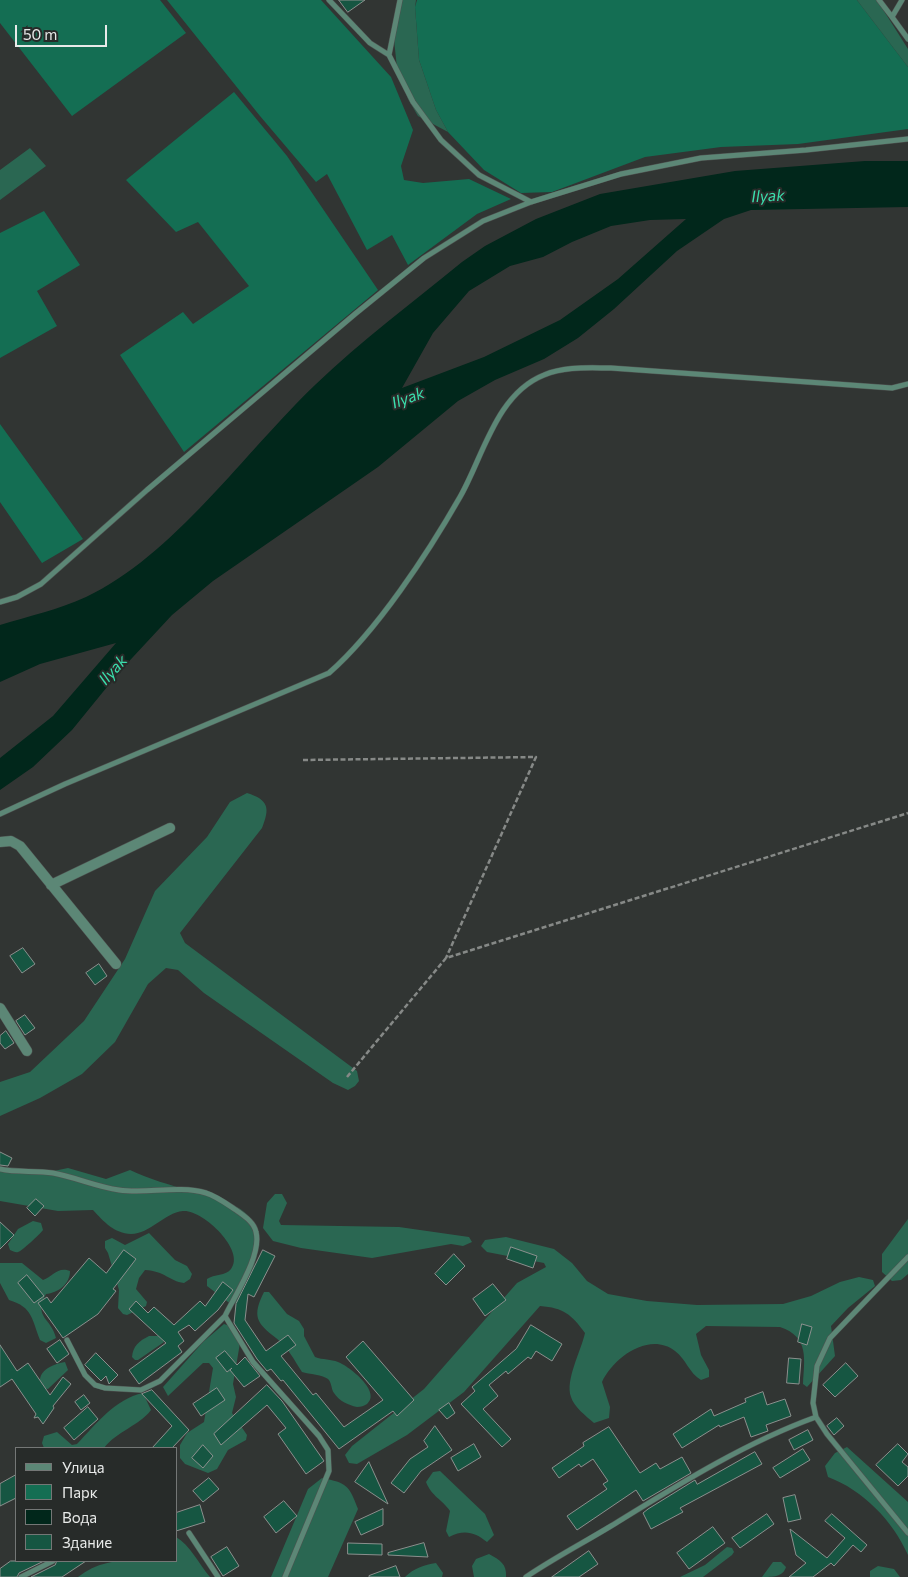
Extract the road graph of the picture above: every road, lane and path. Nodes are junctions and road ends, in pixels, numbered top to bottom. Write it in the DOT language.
graph roads {
  1 [pos="329,0"];
  2 [pos="400,0"];
  3 [pos="879,0"];
  4 [pos="902,0"];
  5 [pos="892,17"];
  6 [pos="908,40"];
  7 [pos="389,55"];
  8 [pos="908,139"];
  9 [pos="531,202"];
  10 [pos="908,384"];
  11 [pos="0,602"];
  12 [pos="303,760"];
  13 [pos="908,812"];
  14 [pos="0,814"];
  15 [pos="170,828"];
  16 [pos="0,842"];
  17 [pos="51,885"];
  18 [pos="446,958"];
  19 [pos="116,964"];
  20 [pos="0,1008"];
  21 [pos="27,1051"];
  22 [pos="347,1077"];
  23 [pos="0,1169"];
  24 [pos="908,1258"];
  25 [pos="225,1316"];
  26 [pos="67,1340"];
  27 [pos="816,1417"];
  28 [pos="908,1533"];
  29 [pos="189,1534"];
  30 [pos="51,1562"];
  31 [pos="21,1577"];
  32 [pos="218,1577"];
  33 [pos="285,1577"];
  34 [pos="526,1577"];
  1 -- 7 [label="lane"];
  2 -- 7 [label="lane"];
  3 -- 5 [label="lane"];
  4 -- 5 [label="lane"];
  5 -- 6 [label="lane"];
  7 -- 9 [label="lane"];
  8 -- 9 [label="lane"];
  9 -- 11 [label="lane"];
  10 -- 14 [label="lane"];
  12 -- 18 [label="path"];
  13 -- 18 [label="path"];
  15 -- 17 [label="street"];
  16 -- 17 [label="street"];
  17 -- 19 [label="street"];
  18 -- 22 [label="path"];
  20 -- 21 [label="street"];
  23 -- 25 [label="lane"];
  24 -- 27 [label="lane"];
  25 -- 26 [label="lane"];
  25 -- 33 [label="lane"];
  27 -- 28 [label="lane"];
  27 -- 34 [label="lane"];
  29 -- 32 [label="lane"];
  30 -- 31 [label="lane"];
}
